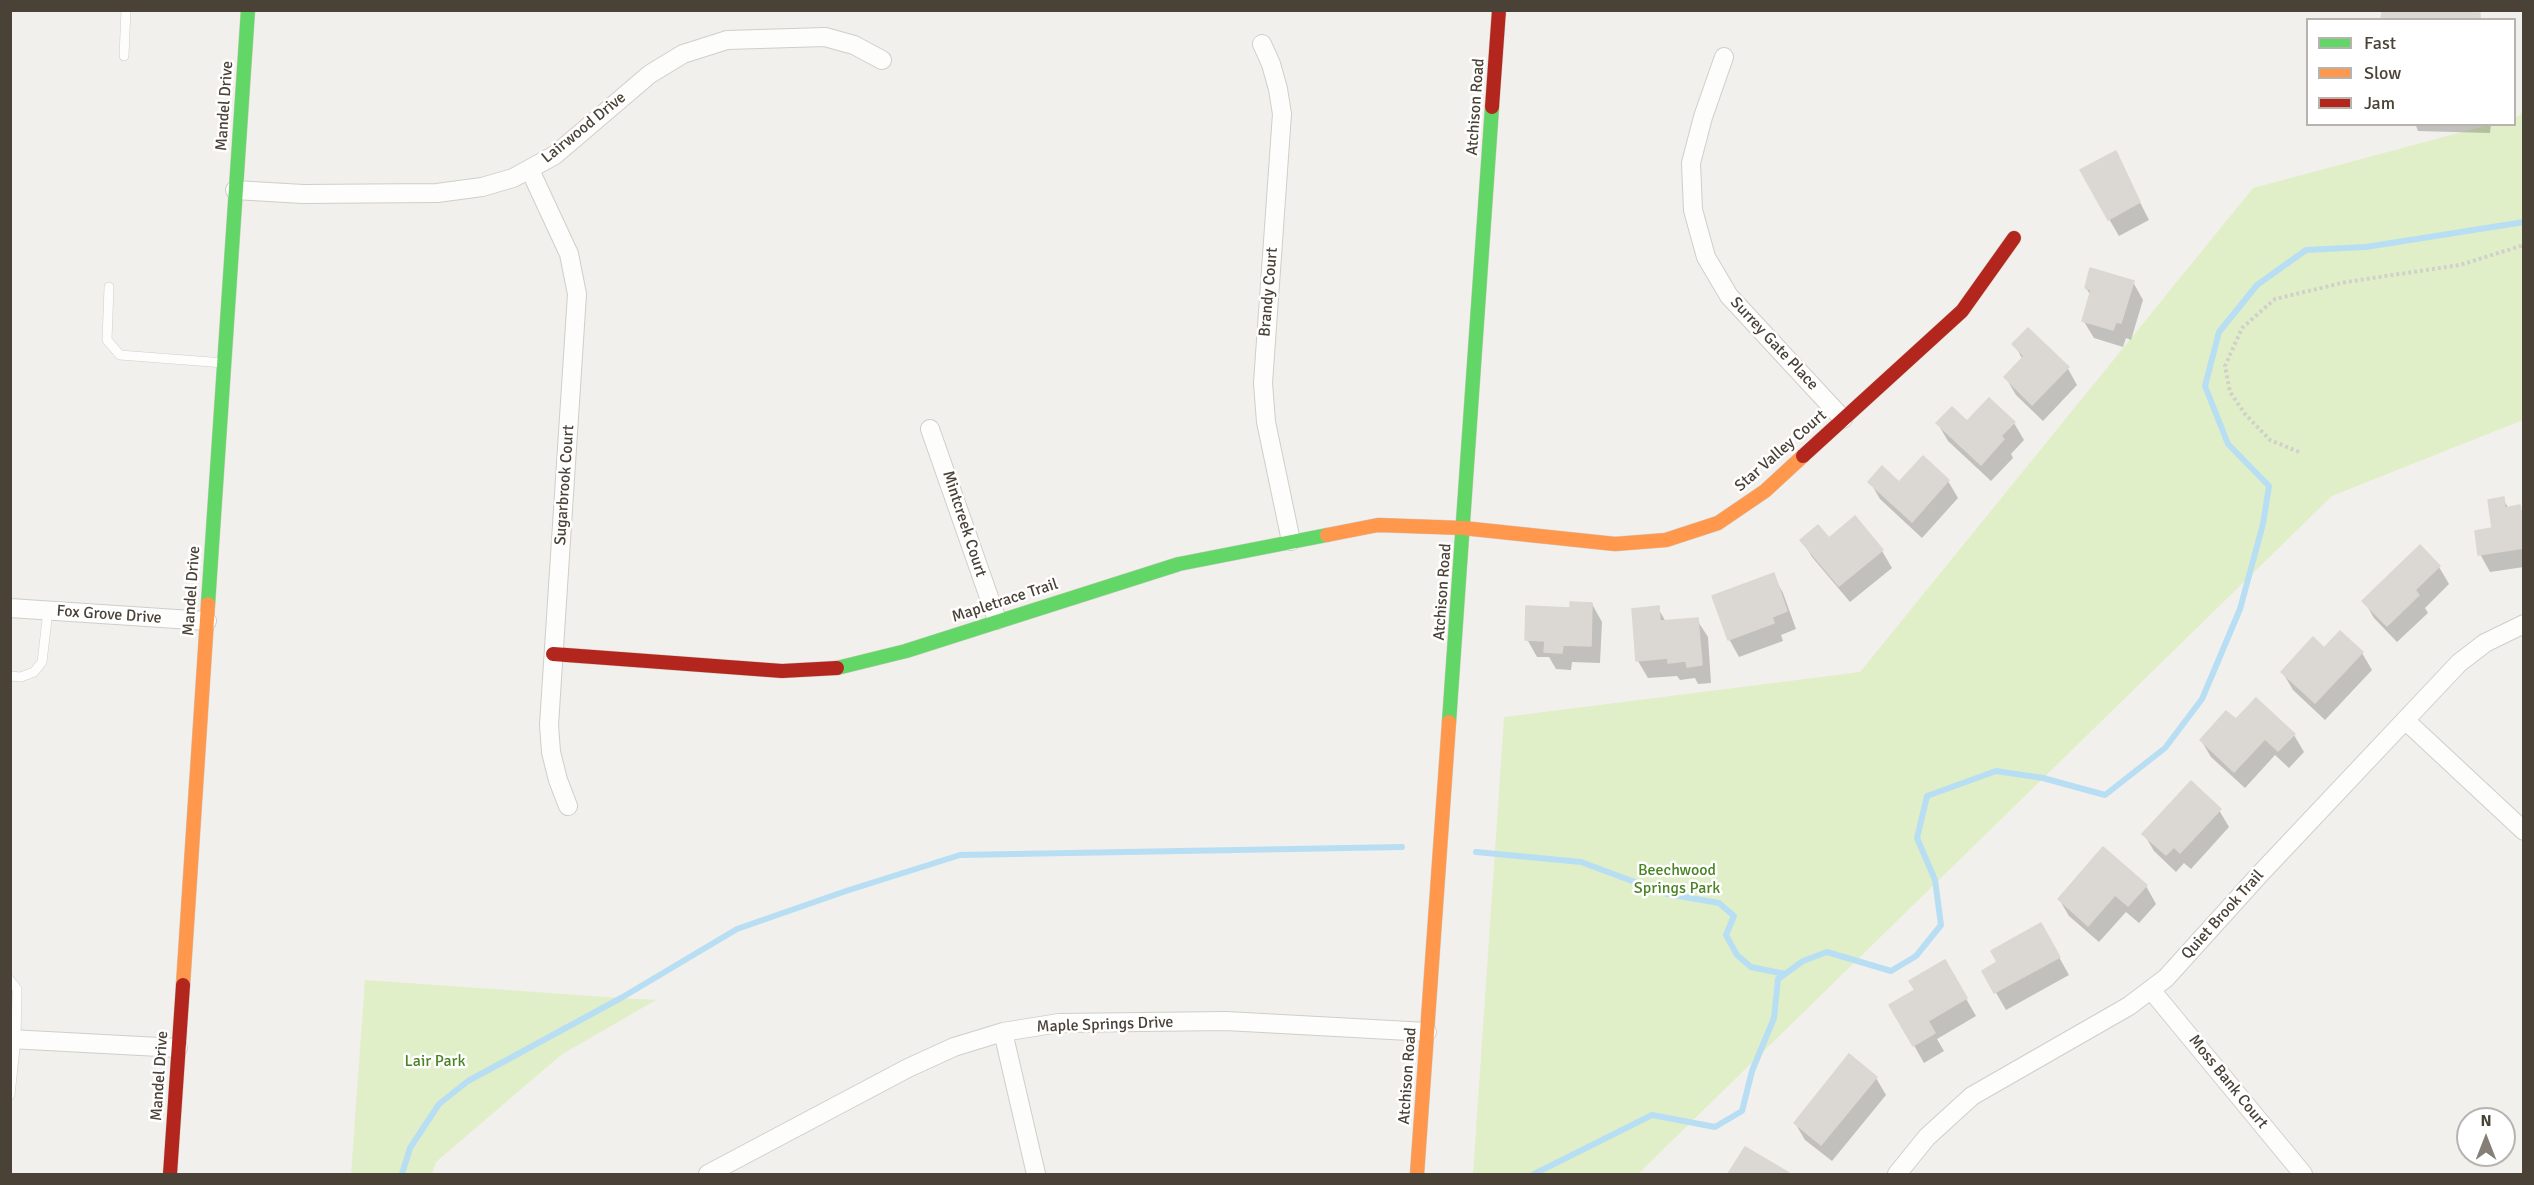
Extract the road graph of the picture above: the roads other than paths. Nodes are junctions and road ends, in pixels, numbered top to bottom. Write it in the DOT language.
graph roads {
  1 [pos="126,10"];
  2 [pos="248,10"];
  3 [pos="1499,10"];
  4 [pos="1262,44"];
  5 [pos="124,56"];
  6 [pos="1724,57"];
  7 [pos="882,60"];
  8 [pos="530,170"];
  9 [pos="235,190"];
  10 [pos="2014,238"];
  11 [pos="109,288"];
  12 [pos="224,363"];
  13 [pos="1844,419"];
  14 [pos="930,429"];
  15 [pos="1463,528"];
  16 [pos="1291,541"];
  17 [pos="10,608"];
  18 [pos="48,611"];
  19 [pos="997,620"];
  20 [pos="207,621"];
  21 [pos="2523,624"];
  22 [pos="553,654"];
  23 [pos="10,676"];
  24 [pos="2405,720"];
  25 [pos="568,806"];
  26 [pos="2523,831"];
  27 [pos="10,980"];
  28 [pos="2152,991"];
  29 [pos="1003,1032"];
  30 [pos="1427,1032"];
  31 [pos="13,1039"];
  32 [pos="178,1048"];
  33 [pos="10,1095"];
  34 [pos="171,1174"];
  35 [pos="708,1174"];
  36 [pos="1036,1174"];
  37 [pos="1417,1174"];
  38 [pos="1897,1174"];
  39 [pos="2303,1174"];
  1 -- 5 [label="lane"];
  2 -- 9 [label="street, Mandel Drive"];
  3 -- 15 [label="street, Atchison Road"];
  4 -- 16 [label="street, Brandy Court"];
  6 -- 13 [label="street, Surrey Gate Place"];
  7 -- 8 [label="street, Lairwood Drive"];
  8 -- 9 [label="street, Lairwood Drive"];
  8 -- 22 [label="street, Sugarbrook Court"];
  9 -- 12 [label="street, Mandel Drive"];
  10 -- 13 [label="street, Star Valley Court"];
  11 -- 12 [label="lane"];
  12 -- 20 [label="street, Mandel Drive"];
  13 -- 15 [label="street, Star Valley Court"];
  14 -- 19 [label="street, Mintcreek Court"];
  15 -- 16 [label="street, Mapletrace Trail"];
  15 -- 30 [label="street, Atchison Road"];
  16 -- 19 [label="street, Mapletrace Trail"];
  17 -- 18 [label="street, Fox Grove Drive"];
  18 -- 20 [label="street, Fox Grove Drive"];
  18 -- 23 [label="lane"];
  19 -- 22 [label="street, Mapletrace Trail"];
  20 -- 32 [label="street, Mandel Drive"];
  21 -- 24 [label="street, Quiet Brook Trail"];
  22 -- 25 [label="street, Sugarbrook Court"];
  24 -- 26 [label="street"];
  24 -- 28 [label="street, Quiet Brook Trail"];
  27 -- 31 [label="lane"];
  28 -- 38 [label="street, Quiet Brook Trail"];
  28 -- 39 [label="street, Moss Bank Court"];
  29 -- 30 [label="street, Maple Springs Drive"];
  29 -- 35 [label="street, Maple Springs Drive"];
  29 -- 36 [label="street"];
  30 -- 37 [label="street, Atchison Road"];
  31 -- 32 [label="street"];
  31 -- 33 [label="lane"];
  32 -- 34 [label="street, Mandel Drive"];
}
